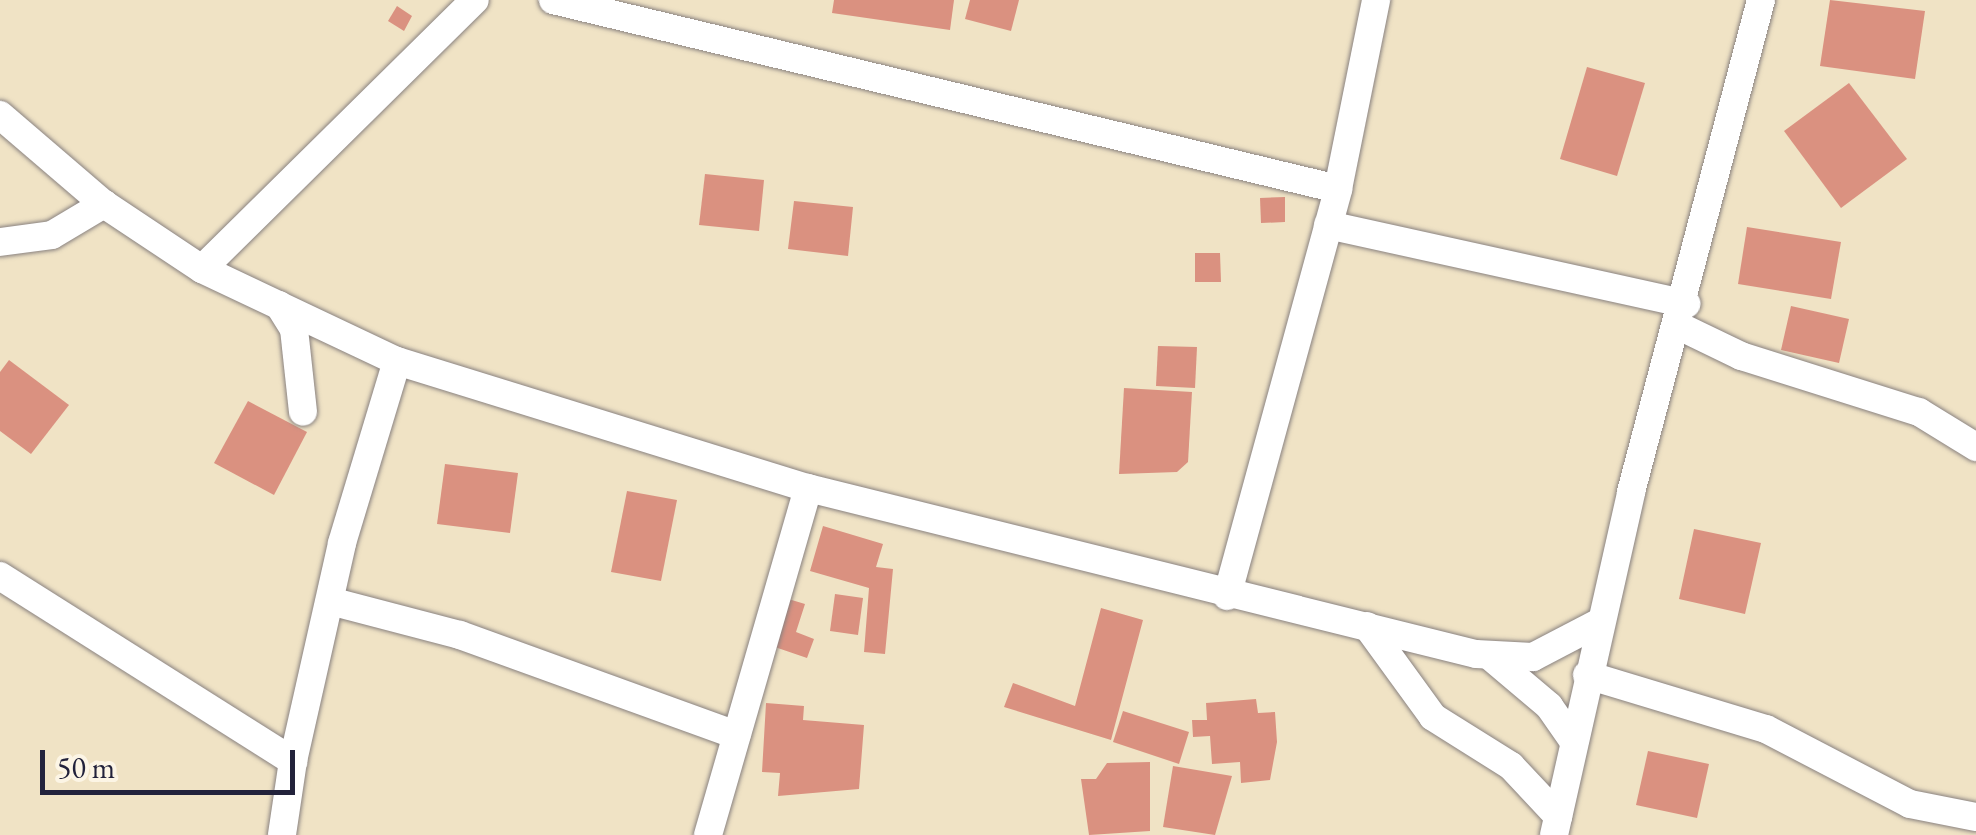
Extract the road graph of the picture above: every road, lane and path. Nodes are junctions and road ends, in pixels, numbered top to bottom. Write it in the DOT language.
graph roads {
  1 [pos="475,0"];
  2 [pos="553,0"];
  3 [pos="1376,0"];
  4 [pos="1761,0"];
  5 [pos="0,114"];
  6 [pos="1338,189"];
  7 [pos="104,204"];
  8 [pos="1328,225"];
  9 [pos="0,242"];
  10 [pos="202,269"];
  11 [pos="279,305"];
  12 [pos="1684,316"];
  13 [pos="397,361"];
  14 [pos="303,412"];
  15 [pos="1976,447"];
  16 [pos="808,488"];
  17 [pos="0,576"];
  18 [pos="1227,596"];
  19 [pos="334,602"];
  20 [pos="1600,622"];
  21 [pos="1366,626"];
  22 [pos="1491,657"];
  23 [pos="1587,675"];
  24 [pos="736,736"];
  25 [pos="1574,742"];
  26 [pos="292,761"];
  27 [pos="1976,818"];
  28 [pos="1556,826"];
  29 [pos="282,835"];
  30 [pos="708,835"];
  1 -- 10 [label="street"];
  2 -- 6 [label="street"];
  3 -- 6 [label="street"];
  4 -- 12 [label="street"];
  5 -- 7 [label="street"];
  6 -- 8 [label="street"];
  7 -- 9 [label="street"];
  7 -- 10 [label="street"];
  8 -- 12 [label="street"];
  8 -- 18 [label="street"];
  10 -- 11 [label="street"];
  11 -- 13 [label="street"];
  11 -- 14 [label="street"];
  12 -- 15 [label="street"];
  12 -- 20 [label="street"];
  13 -- 16 [label="street"];
  13 -- 19 [label="street"];
  16 -- 18 [label="street"];
  16 -- 24 [label="street"];
  17 -- 26 [label="street"];
  18 -- 21 [label="street"];
  19 -- 24 [label="street"];
  19 -- 26 [label="street"];
  20 -- 22 [label="street"];
  20 -- 23 [label="street"];
  21 -- 22 [label="street"];
  21 -- 28 [label="street"];
  22 -- 25 [label="street"];
  23 -- 25 [label="street"];
  23 -- 27 [label="street"];
  24 -- 30 [label="street"];
  25 -- 28 [label="street"];
  26 -- 29 [label="street"];
}
